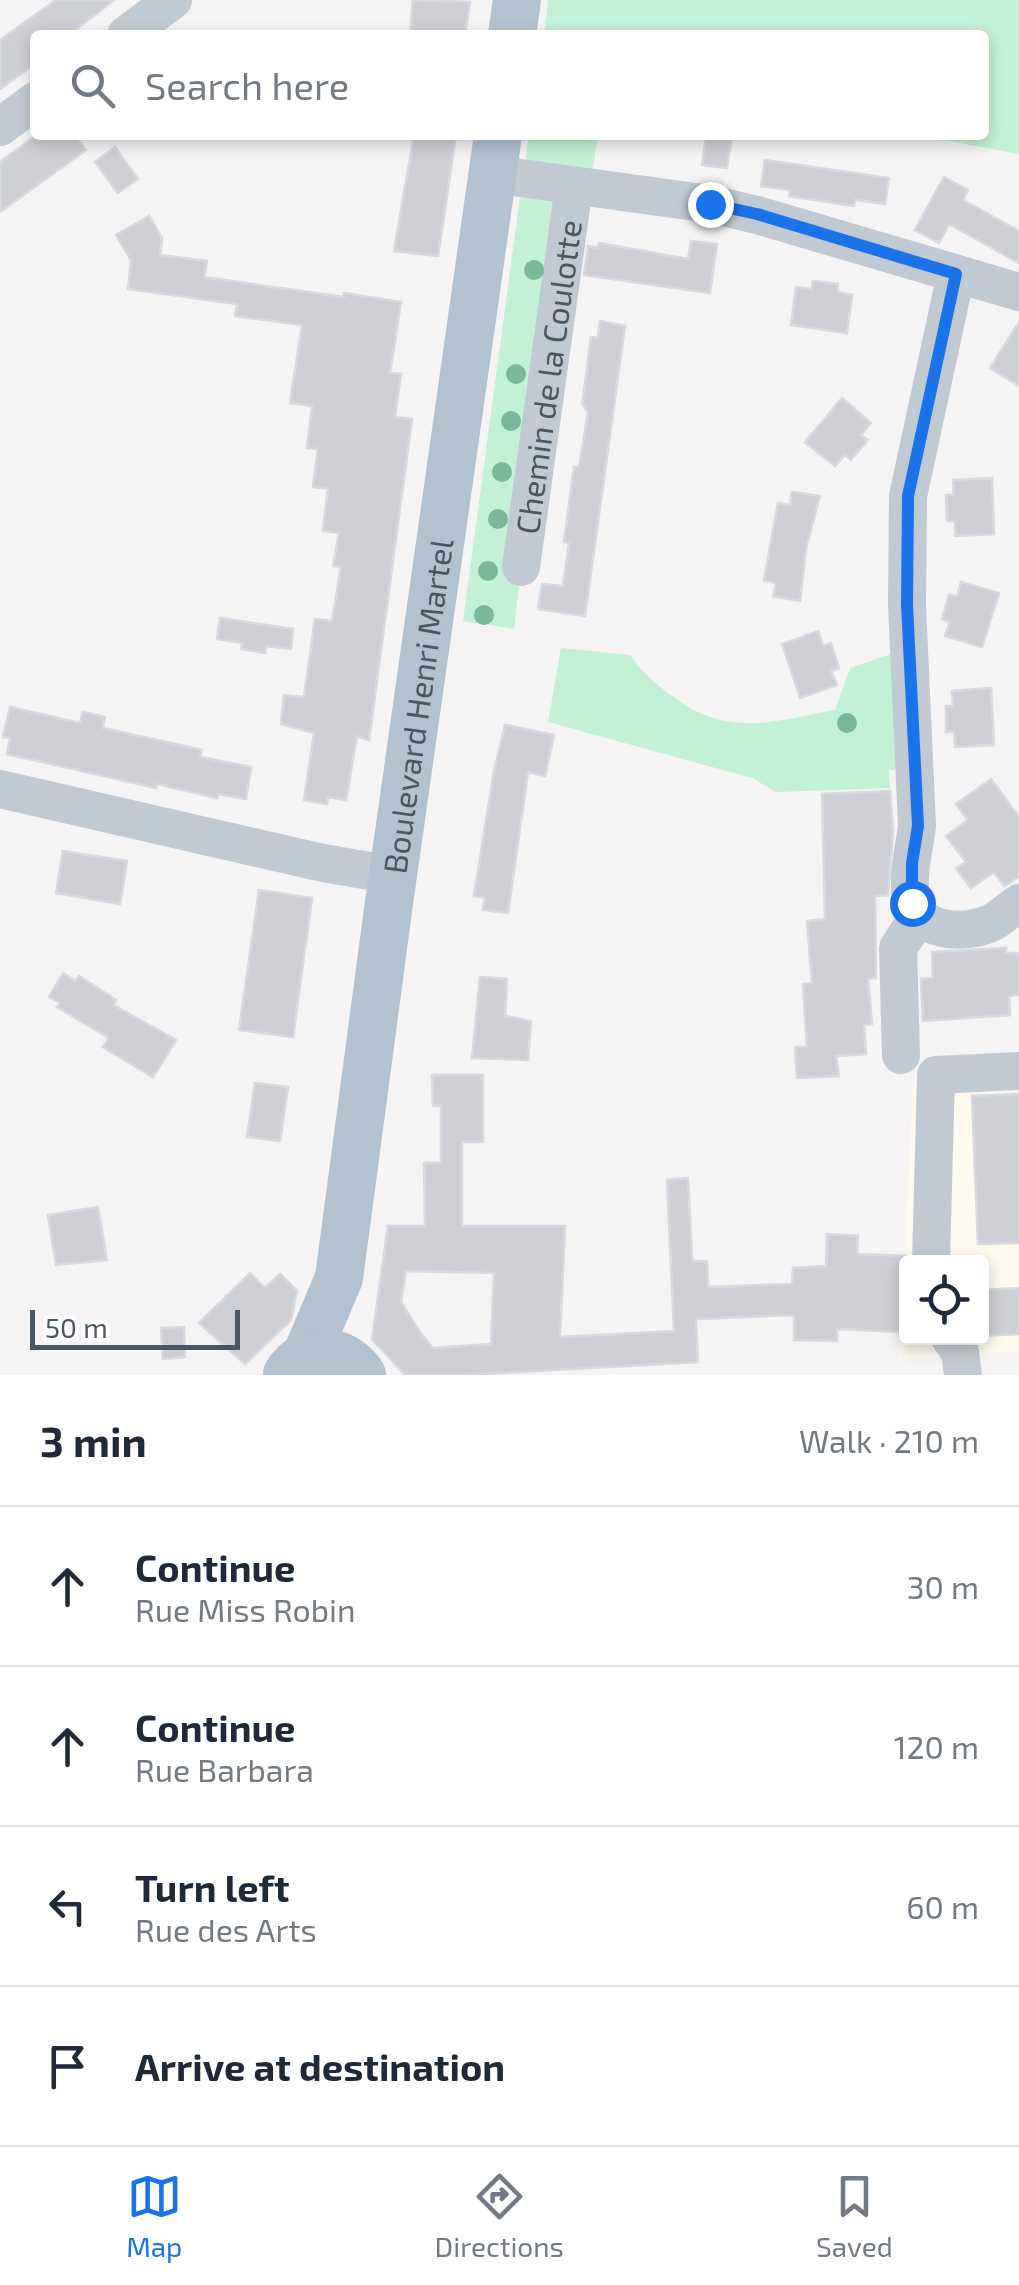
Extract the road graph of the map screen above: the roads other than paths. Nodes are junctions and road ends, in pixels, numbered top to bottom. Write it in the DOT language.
graph roads {
  1 [pos="173,0"];
  2 [pos="517,0"];
  3 [pos="133,30"];
  4 [pos="513,30"];
  5 [pos="30,106"];
  6 [pos="0,127"];
  7 [pos="495,154"];
  8 [pos="574,186"];
  9 [pos="956,274"];
  10 [pos="1019,292"];
  11 [pos="520,567"];
  12 [pos="0,789"];
  13 [pos="393,874"];
  14 [pos="1019,903"];
  15 [pos="919,916"];
  16 [pos="901,1055"];
  17 [pos="1019,1072"];
  18 [pos="931,1255"];
  19 [pos="339,1278"];
  20 [pos="955,1345"];
  21 [pos="289,1368"];
  22 [pos="359,1371"];
  23 [pos="963,1375"];
  1 -- 3 [label="street"];
  2 -- 4 [label="main road"];
  5 -- 6 [label="street"];
  7 -- 8 [label="street"];
  7 -- 13 [label="main road, Boulevard Henri Martel"];
  8 -- 9 [label="street"];
  8 -- 11 [label="street, Chemin de la Coulotte"];
  9 -- 10 [label="street"];
  9 -- 15 [label="street"];
  12 -- 13 [label="street"];
  13 -- 19 [label="main road, Boulevard Henri Martel"];
  14 -- 15 [label="street"];
  15 -- 16 [label="street"];
  17 -- 18 [label="street"];
  19 -- 21 [label="main road, Boulevard Henri Martel"];
  19 -- 22 [label="main road, Boulevard Henri Martel"];
  20 -- 23 [label="street"];
  21 -- 22 [label="main road"];
}
